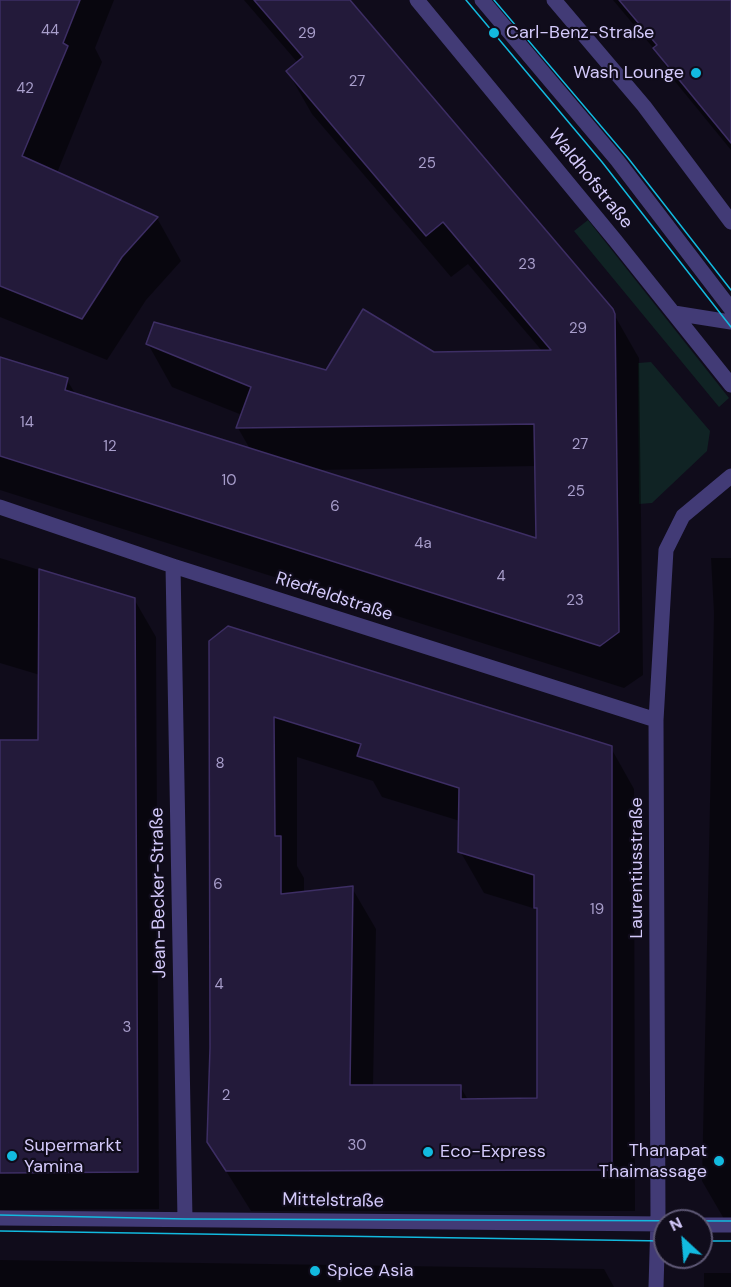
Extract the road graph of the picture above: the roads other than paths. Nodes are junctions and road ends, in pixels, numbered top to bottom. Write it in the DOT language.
graph roads {
  1 [pos="417,0"];
  2 [pos="482,0"];
  3 [pos="554,0"];
  4 [pos="731,222"];
  5 [pos="731,309"];
  6 [pos="674,314"];
  7 [pos="731,322"];
  8 [pos="731,385"];
  9 [pos="731,476"];
  10 [pos="0,507"];
  11 [pos="173,566"];
  12 [pos="656,720"];
  13 [pos="661,1209"];
  14 [pos="0,1218"];
  15 [pos="185,1219"];
  16 [pos="653,1224"];
  17 [pos="713,1225"];
  18 [pos="731,1225"];
  19 [pos="657,1269"];
  20 [pos="656,1287"];
  1 -- 6 [label="street, Waldhofstraße"];
  2 -- 5 [label="street"];
  3 -- 4 [label="street"];
  6 -- 7 [label="street"];
  6 -- 8 [label="street, Waldhofstraße"];
  9 -- 12 [label="street, Laurentiusstraße"];
  10 -- 11 [label="street, Riedfeldstraße"];
  11 -- 12 [label="street, Riedfeldstraße"];
  11 -- 15 [label="street, Jean-Becker-Straße"];
  12 -- 13 [label="street, Laurentiusstraße"];
  14 -- 15 [label="street, Mittelstraße"];
  15 -- 16 [label="street, Mittelstraße"];
  17 -- 18 [label="street"];
  19 -- 20 [label="street, Laurentiusstraße"];
}
